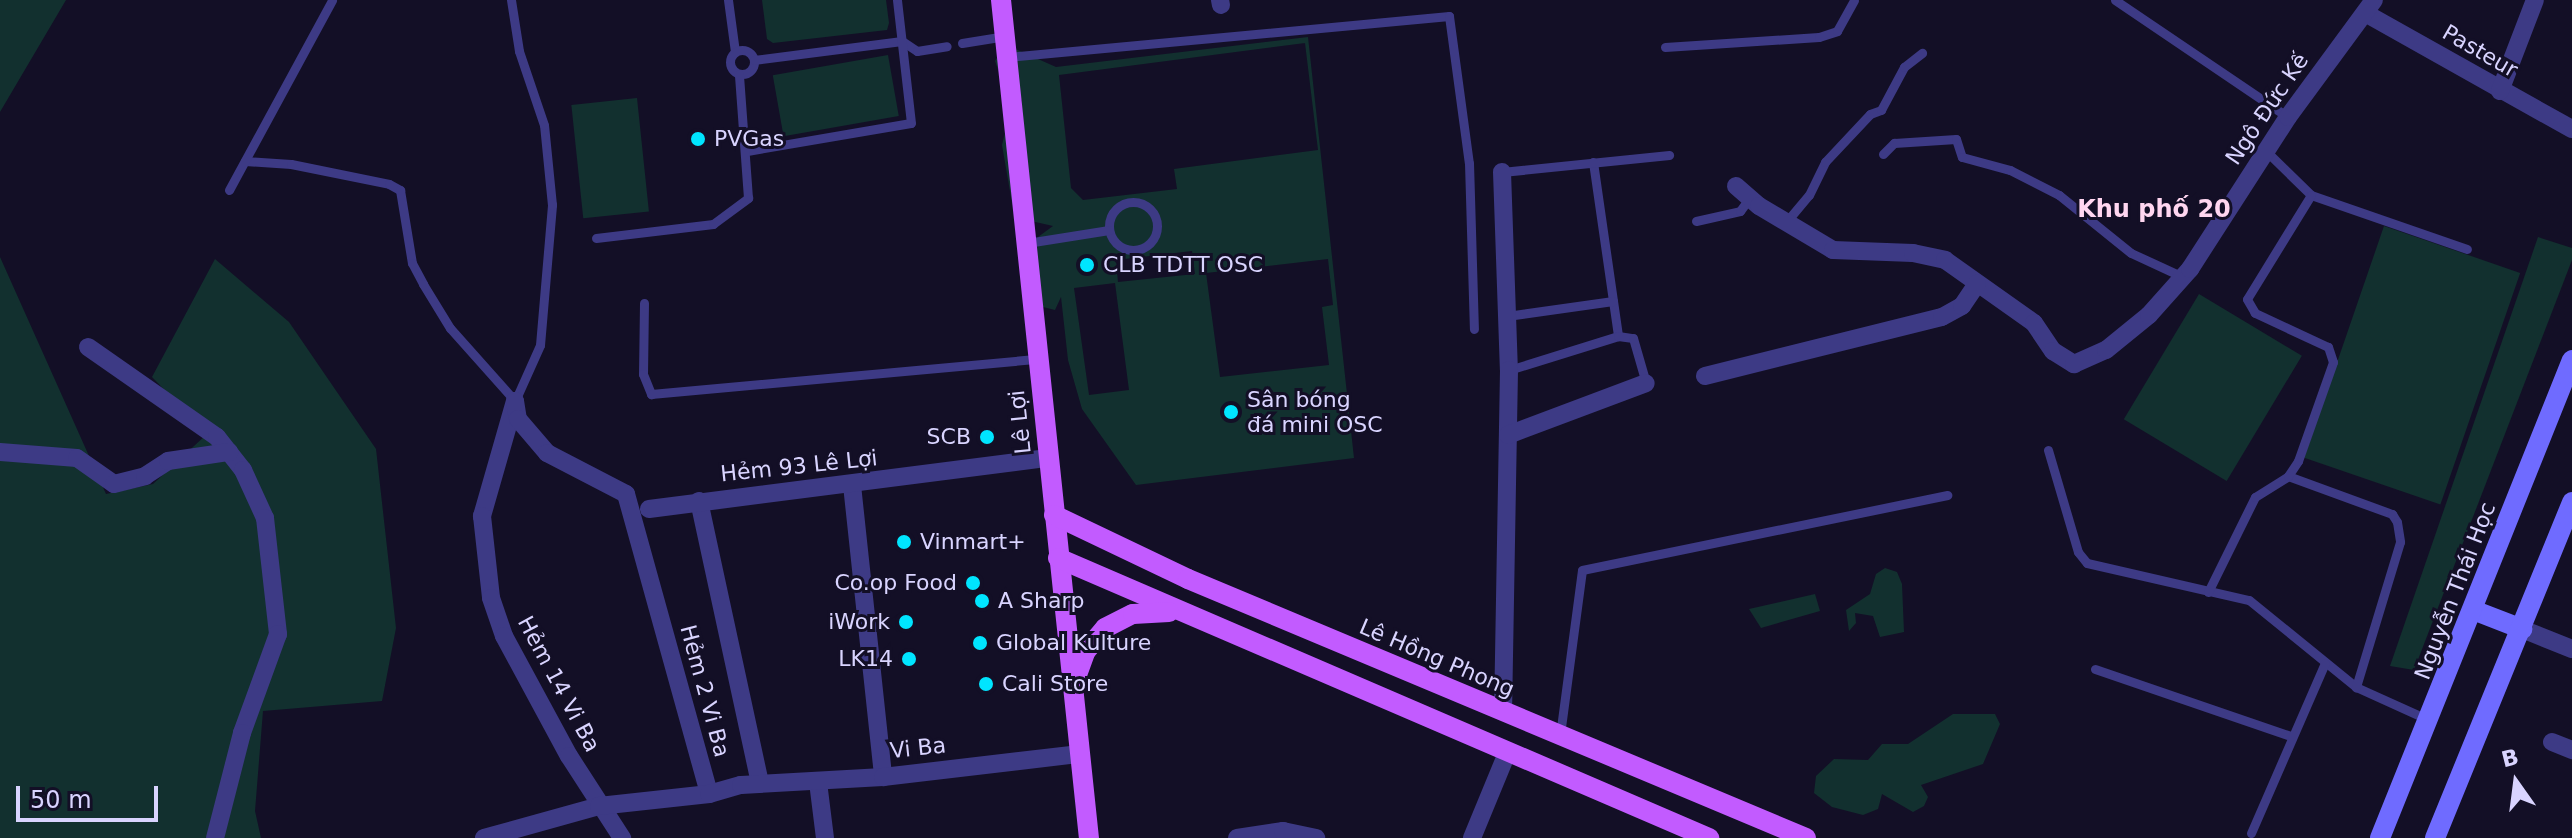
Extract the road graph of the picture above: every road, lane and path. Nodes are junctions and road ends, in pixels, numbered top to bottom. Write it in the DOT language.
graph roads {
  1 [pos="332,0"];
  2 [pos="511,0"];
  3 [pos="728,0"];
  4 [pos="897,0"];
  5 [pos="1001,0"];
  6 [pos="1854,0"];
  7 [pos="2115,0"];
  8 [pos="2535,0"];
  9 [pos="2369,6"];
  10 [pos="902,41"];
  11 [pos="962,43"];
  12 [pos="947,46"];
  13 [pos="1006,47"];
  14 [pos="1665,47"];
  15 [pos="735,52"];
  16 [pos="1922,53"];
  17 [pos="754,60"];
  18 [pos="739,74"];
  19 [pos="2500,91"];
  20 [pos="2288,117"];
  21 [pos="2572,129"];
  22 [pos="747,151"];
  23 [pos="2266,151"];
  24 [pos="1883,154"];
  25 [pos="1669,155"];
  26 [pos="245,161"];
  27 [pos="1593,162"];
  28 [pos="1502,172"];
  29 [pos="229,190"];
  30 [pos="1743,191"];
  31 [pos="2311,195"];
  32 [pos="1696,221"];
  33 [pos="1787,221"];
  34 [pos="1109,230"];
  35 [pos="596,238"];
  36 [pos="1027,243"];
  37 [pos="2467,249"];
  38 [pos="2183,277"];
  39 [pos="1977,284"];
  40 [pos="1613,301"];
  41 [pos="644,303"];
  42 [pos="1507,316"];
  43 [pos="1474,329"];
  44 [pos="1618,336"];
  45 [pos="88,347"];
  46 [pos="1037,359"];
  47 [pos="2572,360"];
  48 [pos="1509,370"];
  49 [pos="1705,376"];
  50 [pos="1646,383"];
  51 [pos="515,401"];
  52 [pos="1508,435"];
  53 [pos="2048,450"];
  54 [pos="0,452"];
  55 [pos="229,452"];
  56 [pos="1048,458"];
  57 [pos="2288,476"];
  58 [pos="852,485"];
  59 [pos="1947,495"];
  60 [pos="699,501"];
  61 [pos="2572,502"];
  62 [pos="649,509"];
  63 [pos="1054,515"];
  64 [pos="1058,558"];
  65 [pos="1151,562"];
  66 [pos="2208,592"];
  67 [pos="1133,593"];
  68 [pos="2473,610"];
  69 [pos="1177,613"];
  70 [pos="2522,629"];
  71 [pos="2572,649"];
  72 [pos="2325,663"];
  73 [pos="2095,669"];
  74 [pos="2356,687"];
  75 [pos="1073,701"];
  76 [pos="1512,715"];
  77 [pos="2430,720"];
  78 [pos="1560,735"];
  79 [pos="2291,736"];
  80 [pos="2552,742"];
  81 [pos="2572,750"];
  82 [pos="1507,753"];
  83 [pos="1078,754"];
  84 [pos="883,777"];
  85 [pos="818,782"];
  86 [pos="760,783"];
  87 [pos="709,794"];
  88 [pos="599,806"];
  89 [pos="2251,833"];
  90 [pos="215,838"];
  91 [pos="487,838"];
  92 [pos="622,838"];
  93 [pos="825,838"];
  94 [pos="1089,838"];
  95 [pos="1237,838"];
  96 [pos="1316,838"];
  97 [pos="1472,838"];
  98 [pos="1709,838"];
  99 [pos="1806,838"];
  100 [pos="2380,838"];
  101 [pos="2435,838"];
  1 -- 26 [label="lane"];
  2 -- 51 [label="lane"];
  3 -- 15 [label="lane"];
  4 -- 10 [label="lane"];
  5 -- 13 [label="main road, Lê Lợi"];
  6 -- 14 [label="lane"];
  7 -- 20 [label="lane"];
  8 -- 19 [label="street"];
  9 -- 19 [label="street, Pasteur"];
  9 -- 20 [label="street, Ngô Đức Kế"];
  10 -- 12 [label="lane"];
  10 -- 17 [label="lane"];
  10 -- 22 [label="lane"];
  11 -- 13 [label="lane"];
  13 -- 36 [label="main road, Lê Lợi"];
  13 -- 43 [label="lane"];
  15 -- 17 [label="lane"];
  15 -- 18 [label="lane"];
  16 -- 33 [label="lane"];
  17 -- 18 [label="lane"];
  18 -- 22 [label="lane"];
  19 -- 21 [label="street, Pasteur"];
  20 -- 23 [label="street, Ngô Đức Kế"];
  22 -- 35 [label="lane"];
  23 -- 31 [label="lane"];
  23 -- 38 [label="street, Ngô Đức Kế"];
  24 -- 38 [label="lane"];
  25 -- 27 [label="lane"];
  26 -- 29 [label="lane"];
  26 -- 51 [label="lane"];
  27 -- 28 [label="lane"];
  27 -- 40 [label="lane"];
  28 -- 42 [label="street"];
  30 -- 32 [label="lane"];
  30 -- 33 [label="street"];
  31 -- 37 [label="lane"];
  31 -- 57 [label="lane"];
  33 -- 39 [label="street"];
  34 -- 34 [label="lane"];
  34 -- 36 [label="lane"];
  36 -- 46 [label="main road, Lê Lợi"];
  38 -- 39 [label="street, Ngô Đức Kế"];
  39 -- 49 [label="street"];
  40 -- 42 [label="lane"];
  40 -- 44 [label="lane"];
  41 -- 46 [label="lane"];
  42 -- 48 [label="street"];
  44 -- 48 [label="lane"];
  44 -- 50 [label="lane"];
  45 -- 55 [label="street"];
  46 -- 56 [label="main road, Lê Lợi"];
  47 -- 68 [label="main road, Nguyễn Thái Học"];
  48 -- 52 [label="street"];
  50 -- 52 [label="street"];
  51 -- 87 [label="street, Hẻm 2 Vi Ba"];
  51 -- 88 [label="street, Hẻm 14 Vi Ba"];
  52 -- 76 [label="street"];
  53 -- 66 [label="lane"];
  54 -- 55 [label="street"];
  55 -- 90 [label="street"];
  56 -- 58 [label="street, Hẻm 93 Lê Lợi"];
  56 -- 63 [label="main road, Lê Lợi"];
  57 -- 66 [label="lane"];
  57 -- 74 [label="lane"];
  58 -- 60 [label="street, Hẻm 93 Lê Lợi"];
  58 -- 84 [label="street"];
  59 -- 78 [label="lane"];
  60 -- 62 [label="street"];
  60 -- 86 [label="street, Hẻm 93 Lê Lợi"];
  61 -- 70 [label="main road"];
  63 -- 64 [label="main road, Lê Lợi"];
  63 -- 65 [label="main road, Lê Hồng Phong"];
  64 -- 67 [label="main road"];
  64 -- 75 [label="main road, Lê Lợi"];
  65 -- 67 [label="main road"];
  65 -- 76 [label="main road, Lê Hồng Phong"];
  66 -- 72 [label="lane"];
  67 -- 69 [label="main road"];
  68 -- 70 [label="main road"];
  68 -- 77 [label="main road, Nguyễn Thái Học"];
  69 -- 75 [label="main road"];
  69 -- 82 [label="main road"];
  70 -- 71 [label="street"];
  70 -- 101 [label="main road"];
  72 -- 74 [label="lane"];
  72 -- 79 [label="lane"];
  73 -- 79 [label="lane"];
  74 -- 77 [label="lane"];
  75 -- 83 [label="main road, Lê Lợi"];
  76 -- 78 [label="main road, Lê Hồng Phong"];
  76 -- 82 [label="main road"];
  77 -- 100 [label="main road, Nguyễn Thái Học"];
  78 -- 99 [label="main road, Lê Hồng Phong"];
  79 -- 89 [label="lane"];
  80 -- 81 [label="street"];
  82 -- 97 [label="street"];
  82 -- 98 [label="main road"];
  83 -- 84 [label="street, Vi Ba"];
  83 -- 94 [label="main road, Lê Lợi"];
  84 -- 85 [label="street, Vi Ba"];
  85 -- 86 [label="street, Hẻm 2 Vi Ba"];
  85 -- 93 [label="street"];
  86 -- 87 [label="street, Hẻm 2 Vi Ba"];
  87 -- 88 [label="street"];
  88 -- 91 [label="street"];
  88 -- 92 [label="street, Hẻm 14 Vi Ba"];
  95 -- 96 [label="street"];
}
